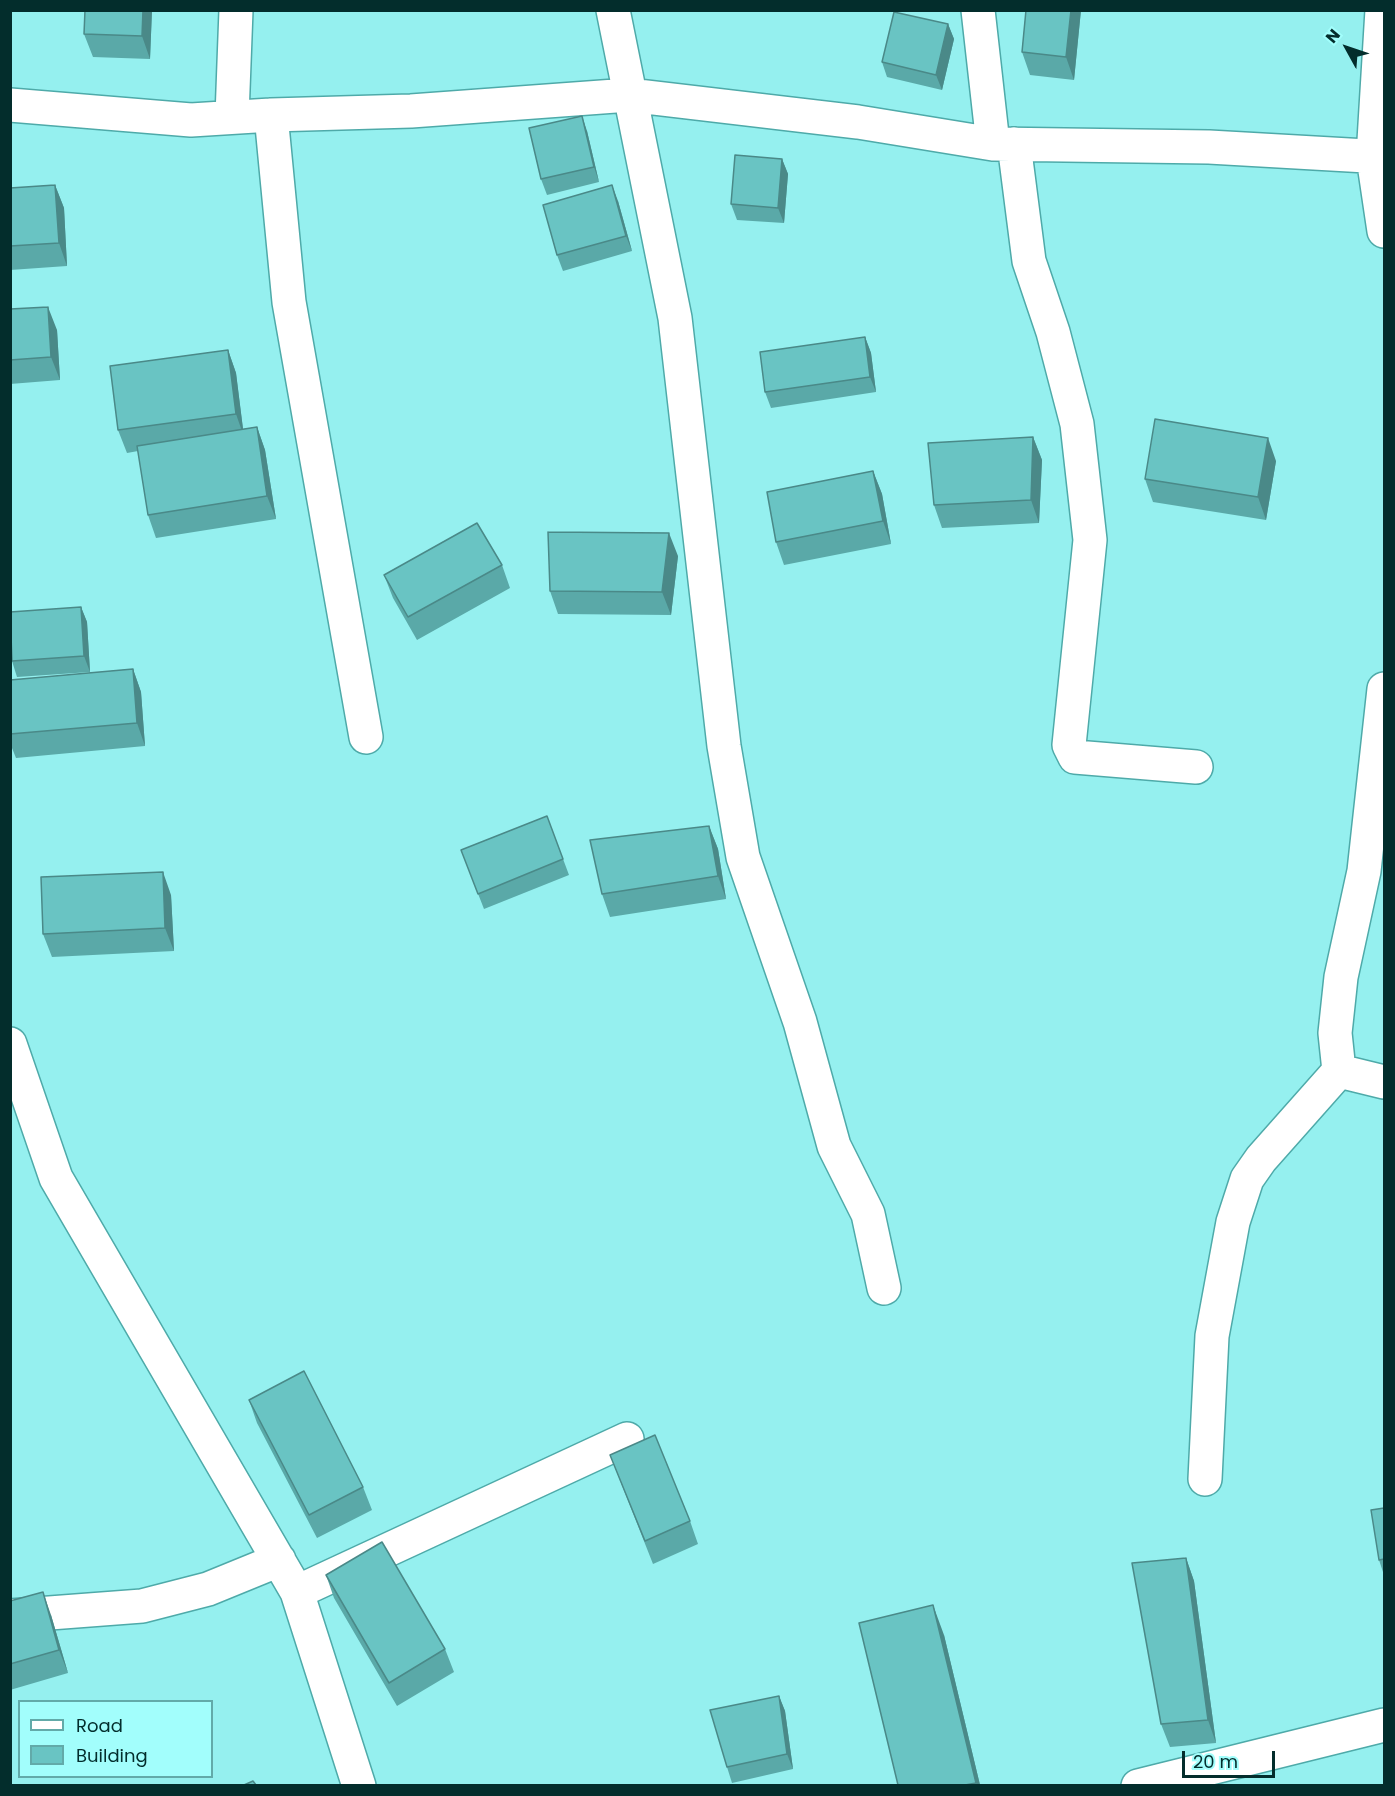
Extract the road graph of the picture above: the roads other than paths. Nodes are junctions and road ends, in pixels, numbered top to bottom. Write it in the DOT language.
graph roads {
  1 [pos="236,10"];
  2 [pos="613,10"];
  3 [pos="978,10"];
  4 [pos="1382,10"];
  5 [pos="629,95"];
  6 [pos="10,105"];
  7 [pos="271,115"];
  8 [pos="232,116"];
  9 [pos="1003,144"];
  10 [pos="1379,157"];
  11 [pos="1384,231"];
  12 [pos="1384,689"];
  13 [pos="366,737"];
  14 [pos="1196,767"];
  15 [pos="10,1044"];
  16 [pos="1339,1071"];
  17 [pos="1384,1082"];
  18 [pos="884,1288"];
  19 [pos="627,1439"];
  20 [pos="1205,1479"];
  21 [pos="279,1560"];
  22 [pos="297,1592"];
  23 [pos="10,1616"];
  24 [pos="1384,1725"];
  25 [pos="359,1785"];
  26 [pos="1138,1785"];
  1 -- 8 [label="street"];
  2 -- 5 [label="street"];
  3 -- 9 [label="street"];
  4 -- 10 [label="street"];
  5 -- 7 [label="street"];
  5 -- 9 [label="street"];
  5 -- 18 [label="street"];
  6 -- 8 [label="street"];
  7 -- 8 [label="street"];
  7 -- 13 [label="street"];
  9 -- 10 [label="street"];
  9 -- 14 [label="street"];
  10 -- 11 [label="street"];
  12 -- 16 [label="street"];
  15 -- 21 [label="street"];
  16 -- 17 [label="street"];
  16 -- 20 [label="street"];
  19 -- 22 [label="street"];
  21 -- 22 [label="street"];
  21 -- 23 [label="street"];
  22 -- 25 [label="street"];
  24 -- 26 [label="street"];
}
